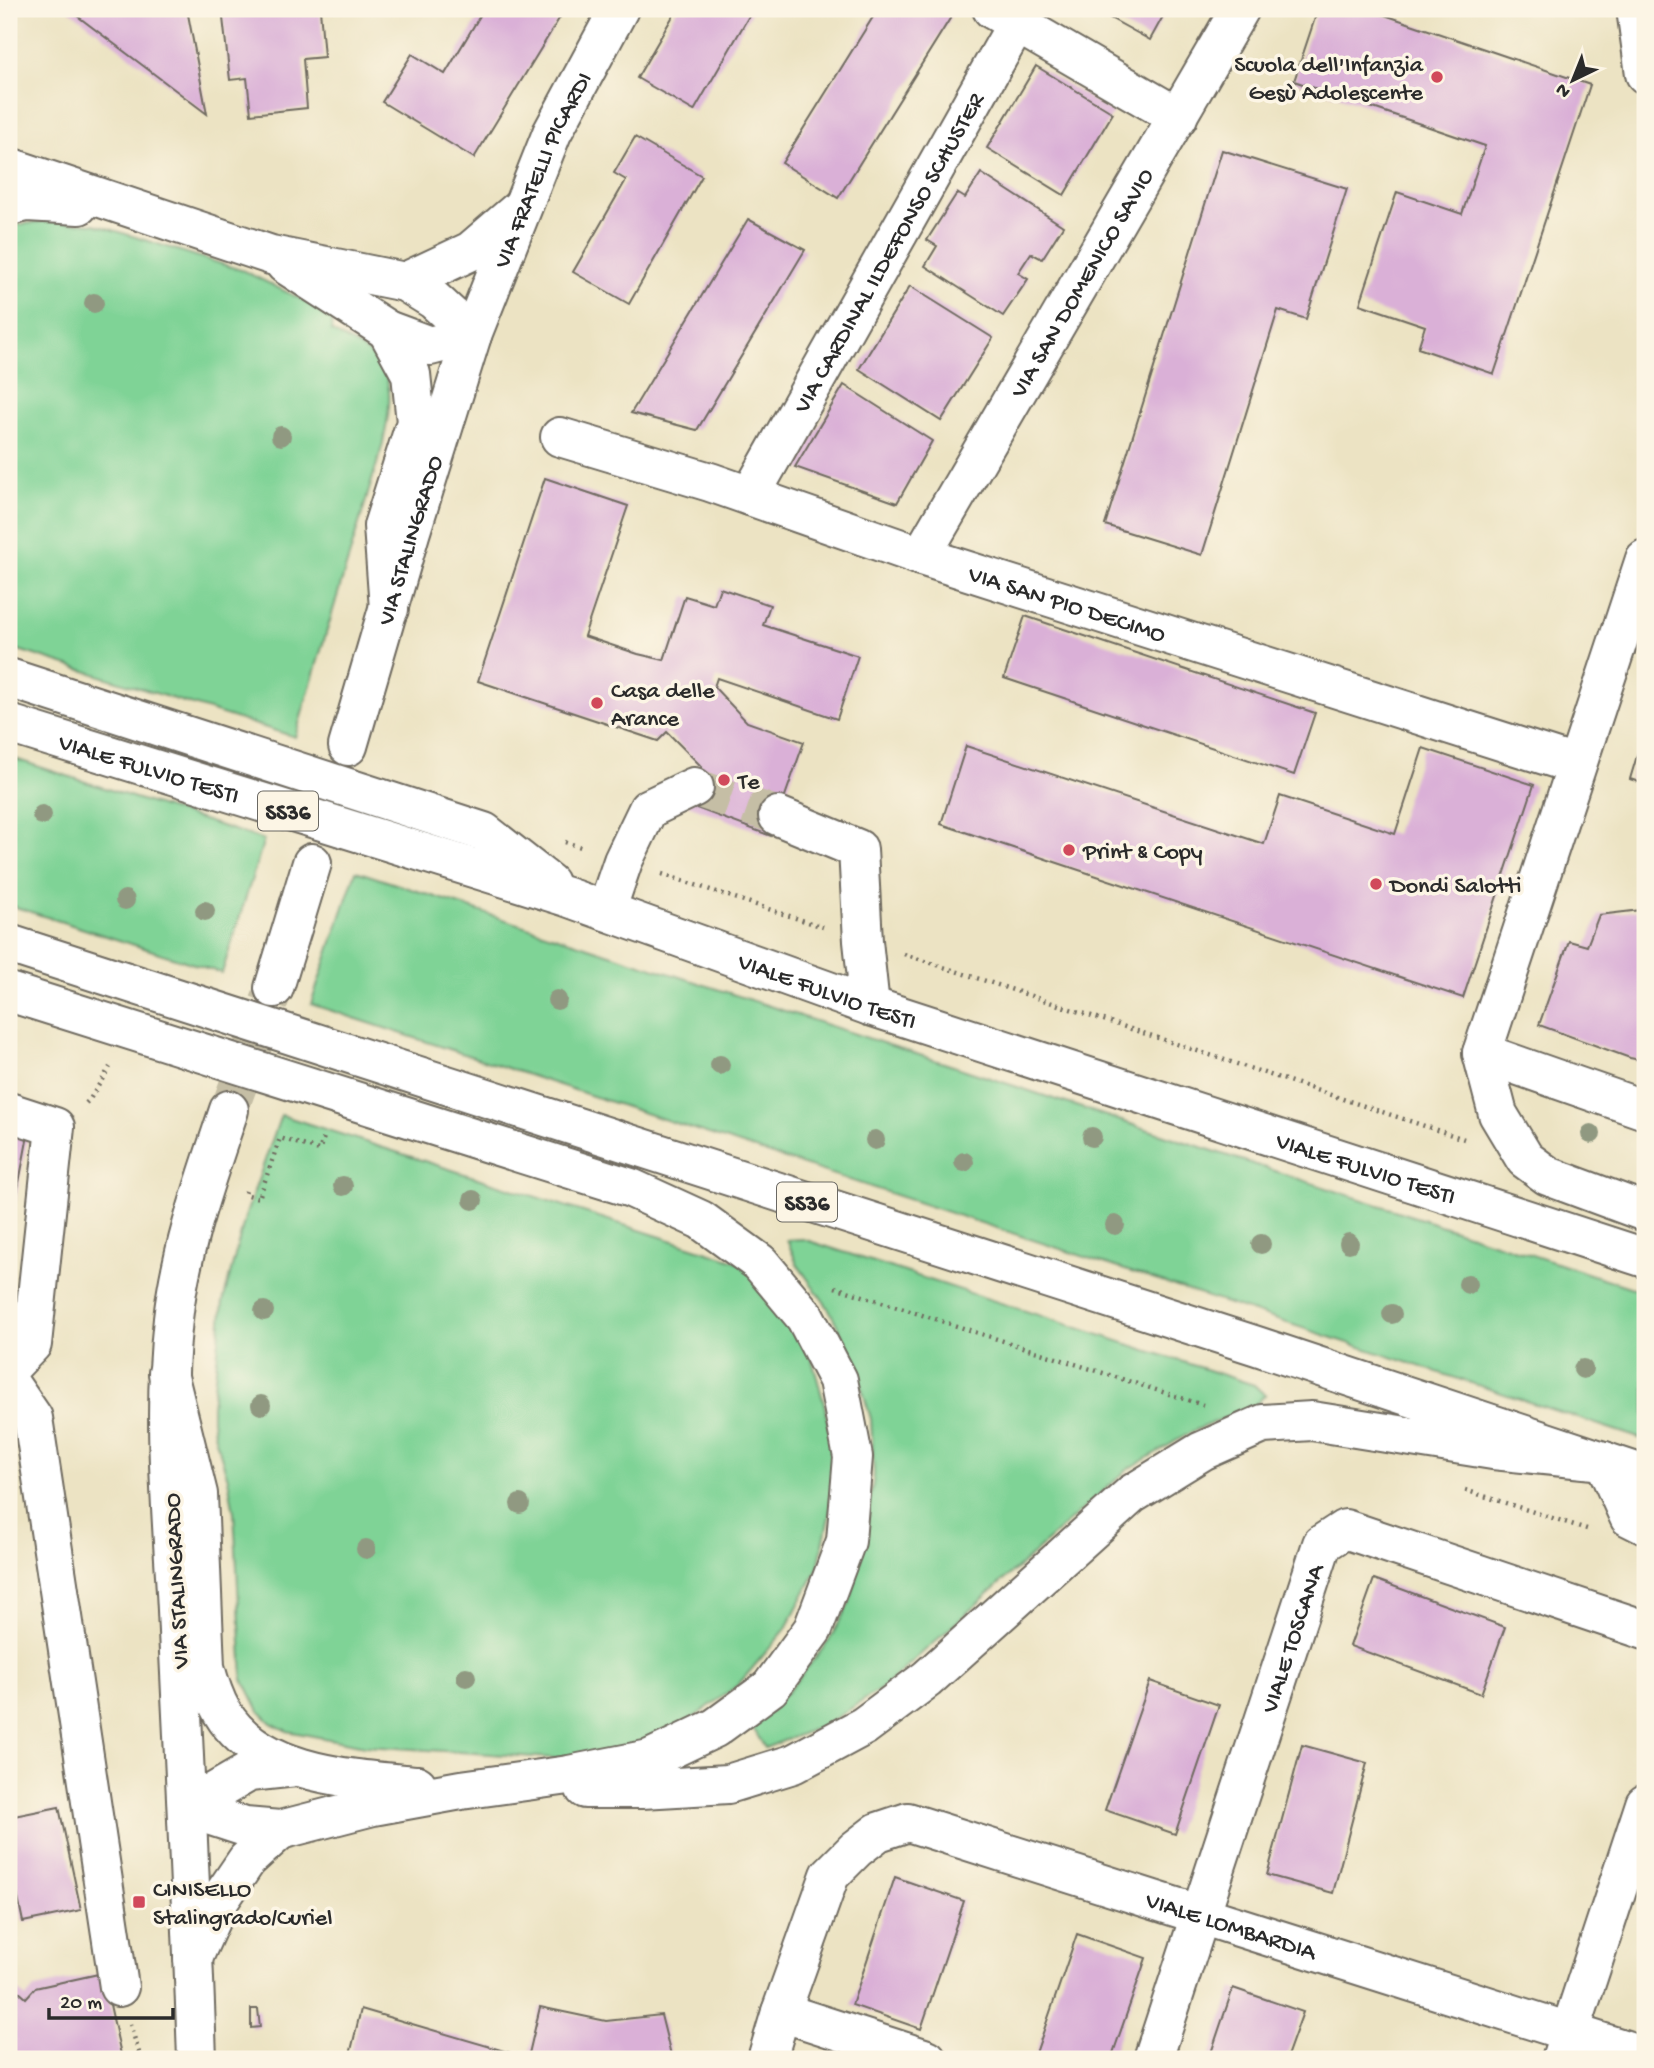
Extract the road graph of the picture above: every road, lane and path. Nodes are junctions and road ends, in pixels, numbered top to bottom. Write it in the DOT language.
graph roads {
  1 [pos="619,9"];
  2 [pos="1240,9"];
  3 [pos="1636,9"];
  4 [pos="1012,13"];
  5 [pos="1645,74"];
  6 [pos="1178,117"];
  7 [pos="9,167"];
  8 [pos="9,206"];
  9 [pos="521,208"];
  10 [pos="137,210"];
  11 [pos="271,255"];
  12 [pos="405,282"];
  13 [pos="387,330"];
  14 [pos="472,335"];
  15 [pos="560,437"];
  16 [pos="750,496"];
  17 [pos="921,556"];
  18 [pos="1645,559"];
  19 [pos="389,609"];
  20 [pos="9,678"];
  21 [pos="9,724"];
  22 [pos="348,746"];
  23 [pos="1576,765"];
  24 [pos="694,787"];
  25 [pos="778,816"];
  26 [pos="312,863"];
  27 [pos="568,897"];
  28 [pos="606,911"];
  29 [pos="9,944"];
  30 [pos="274,988"];
  31 [pos="9,992"];
  32 [pos="870,1006"];
  33 [pos="1482,1053"];
  34 [pos="229,1110"];
  35 [pos="1645,1110"];
  36 [pos="9,1112"];
  37 [pos="325,1135"];
  38 [pos="259,1198"];
  39 [pos="1645,1212"];
  40 [pos="1645,1258"];
  41 [pos="9,1368"];
  42 [pos="168,1373"];
  43 [pos="9,1382"];
  44 [pos="1604,1461"];
  45 [pos="1645,1475"];
  46 [pos="1645,1525"];
  47 [pos="1645,1630"];
  48 [pos="296,1767"];
  49 [pos="461,1790"];
  50 [pos="1645,1804"];
  51 [pos="187,1808"];
  52 [pos="280,1830"];
  53 [pos="1201,1915"];
  54 [pos="193,1958"];
  55 [pos="119,1987"];
  56 [pos="781,2012"];
  57 [pos="1566,2046"];
  58 [pos="1645,2056"];
  59 [pos="197,2059"];
  60 [pos="767,2059"];
  61 [pos="927,2059"];
  62 [pos="1153,2059"];
  1 -- 9 [label="main road, VIA FRATELLI PICARDI"];
  2 -- 6 [label="main road, VIA SAN DOMENICO SAVIO"];
  3 -- 5 [label="main road"];
  4 -- 6 [label="main road"];
  4 -- 16 [label="main road, VIA CARDINAL ILDEFONSO SCHUSTER"];
  6 -- 17 [label="main road, VIA SAN DOMENICO SAVIO"];
  7 -- 10 [label="main road"];
  8 -- 10 [label="main road"];
  9 -- 12 [label="main road"];
  9 -- 14 [label="main road, VIA FRATELLI PICARDI"];
  10 -- 11 [label="main road"];
  11 -- 12 [label="main road"];
  11 -- 13 [label="main road"];
  12 -- 14 [label="main road"];
  13 -- 14 [label="main road"];
  13 -- 19 [label="main road"];
  14 -- 19 [label="main road, VIA STALINGRADO"];
  15 -- 16 [label="main road, VIA SAN PIO DECIMO"];
  16 -- 17 [label="main road, VIA SAN PIO DECIMO"];
  17 -- 23 [label="main road, VIA SAN PIO DECIMO"];
  18 -- 23 [label="main road"];
  19 -- 22 [label="main road, VIA STALINGRADO"];
  20 -- 27 [label="main road"];
  21 -- 27 [label="main road, VIALE FULVIO TESTI / SS36"];
  23 -- 33 [label="main road"];
  24 -- 28 [label="main road"];
  25 -- 32 [label="main road"];
  26 -- 30 [label="main road"];
  27 -- 28 [label="main road, VIALE FULVIO TESTI / SS36"];
  28 -- 32 [label="main road, VIALE FULVIO TESTI / SS36"];
  29 -- 44 [label="main road, SS36"];
  31 -- 49 [label="main road"];
  32 -- 40 [label="main road, VIALE FULVIO TESTI / SS36"];
  33 -- 35 [label="main road"];
  33 -- 39 [label="main road"];
  34 -- 42 [label="main road, VIA STALINGRADO"];
  36 -- 41 [label="main road"];
  37 -- 38 [label="path"];
  42 -- 48 [label="main road"];
  42 -- 51 [label="main road, VIA STALINGRADO"];
  43 -- 55 [label="main road"];
  44 -- 45 [label="main road, SS36"];
  44 -- 46 [label="main road"];
  44 -- 49 [label="main road"];
  47 -- 53 [label="main road, VIALE TOSCANA"];
  48 -- 49 [label="main road"];
  48 -- 51 [label="main road"];
  49 -- 52 [label="main road"];
  50 -- 57 [label="main road"];
  51 -- 52 [label="main road"];
  51 -- 54 [label="main road, VIA STALINGRADO"];
  52 -- 54 [label="main road"];
  53 -- 56 [label="main road, VIALE LOMBARDIA"];
  53 -- 57 [label="main road, VIALE LOMBARDIA"];
  53 -- 62 [label="main road, VIALE TOSCANA"];
  54 -- 59 [label="main road, VIA STALINGRADO"];
  56 -- 60 [label="main road"];
  56 -- 61 [label="main road"];
  57 -- 58 [label="main road, VIALE LOMBARDIA"];
}
